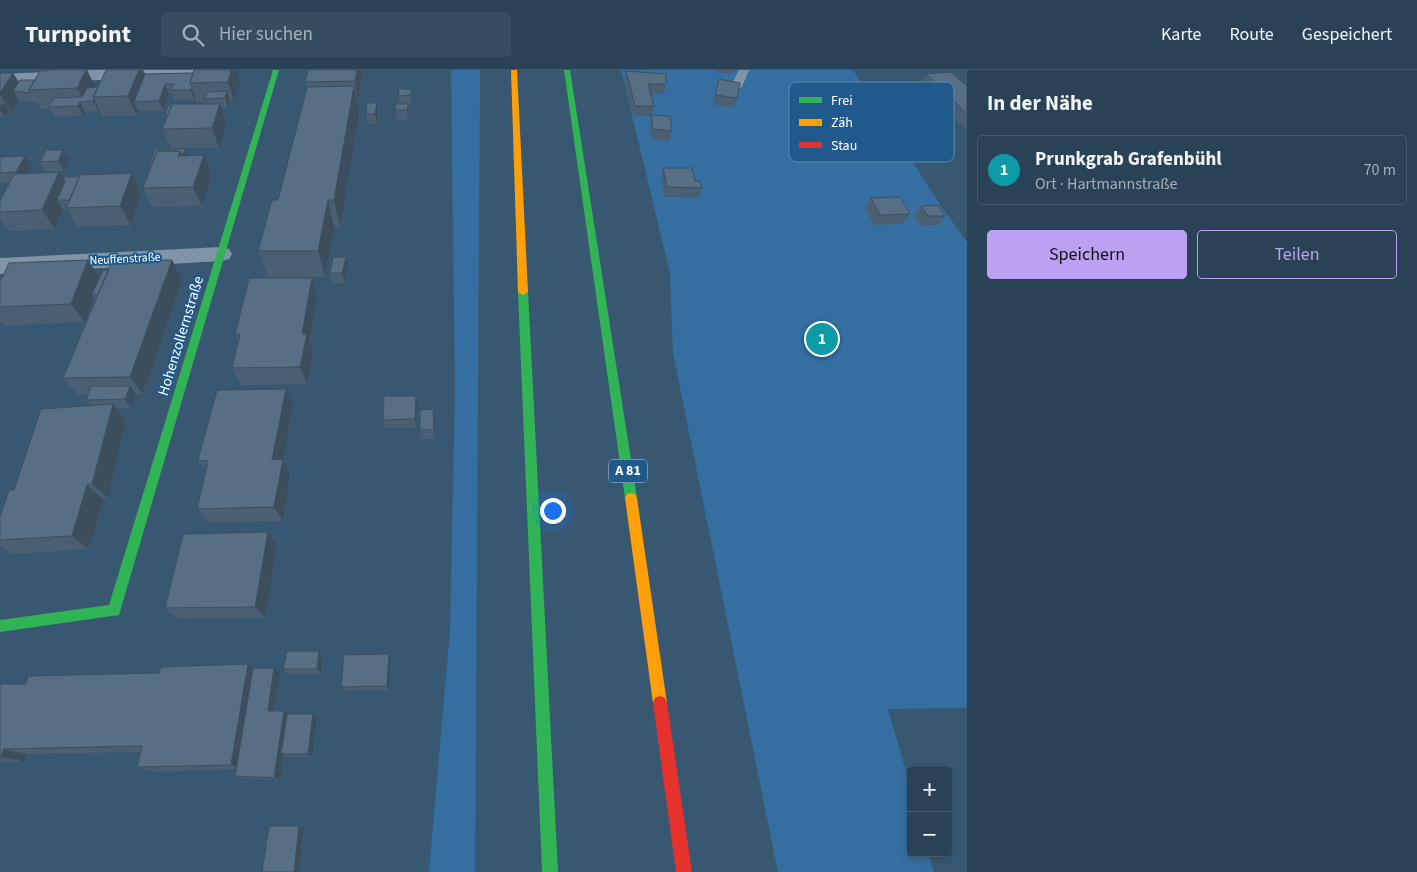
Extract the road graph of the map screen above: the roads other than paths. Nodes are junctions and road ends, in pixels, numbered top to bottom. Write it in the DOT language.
graph roads {
  1 [pos="225,70"];
  2 [pos="276,70"];
  3 [pos="514,70"];
  4 [pos="567,70"];
  5 [pos="744,70"];
  6 [pos="0,79"];
  7 [pos="736,88"];
  8 [pos="221,254"];
  9 [pos="0,266"];
  10 [pos="0,626"];
  11 [pos="550,872"];
  12 [pos="684,872"];
  1 -- 6 [label="street"];
  2 -- 8 [label="main road, Hohenzollernstraße"];
  3 -- 11 [label="main road"];
  4 -- 12 [label="main road, A 81"];
  5 -- 7 [label="lane"];
  8 -- 9 [label="street, Neuffenstraße"];
  8 -- 10 [label="main road, Hohenzollernstraße"];
}
